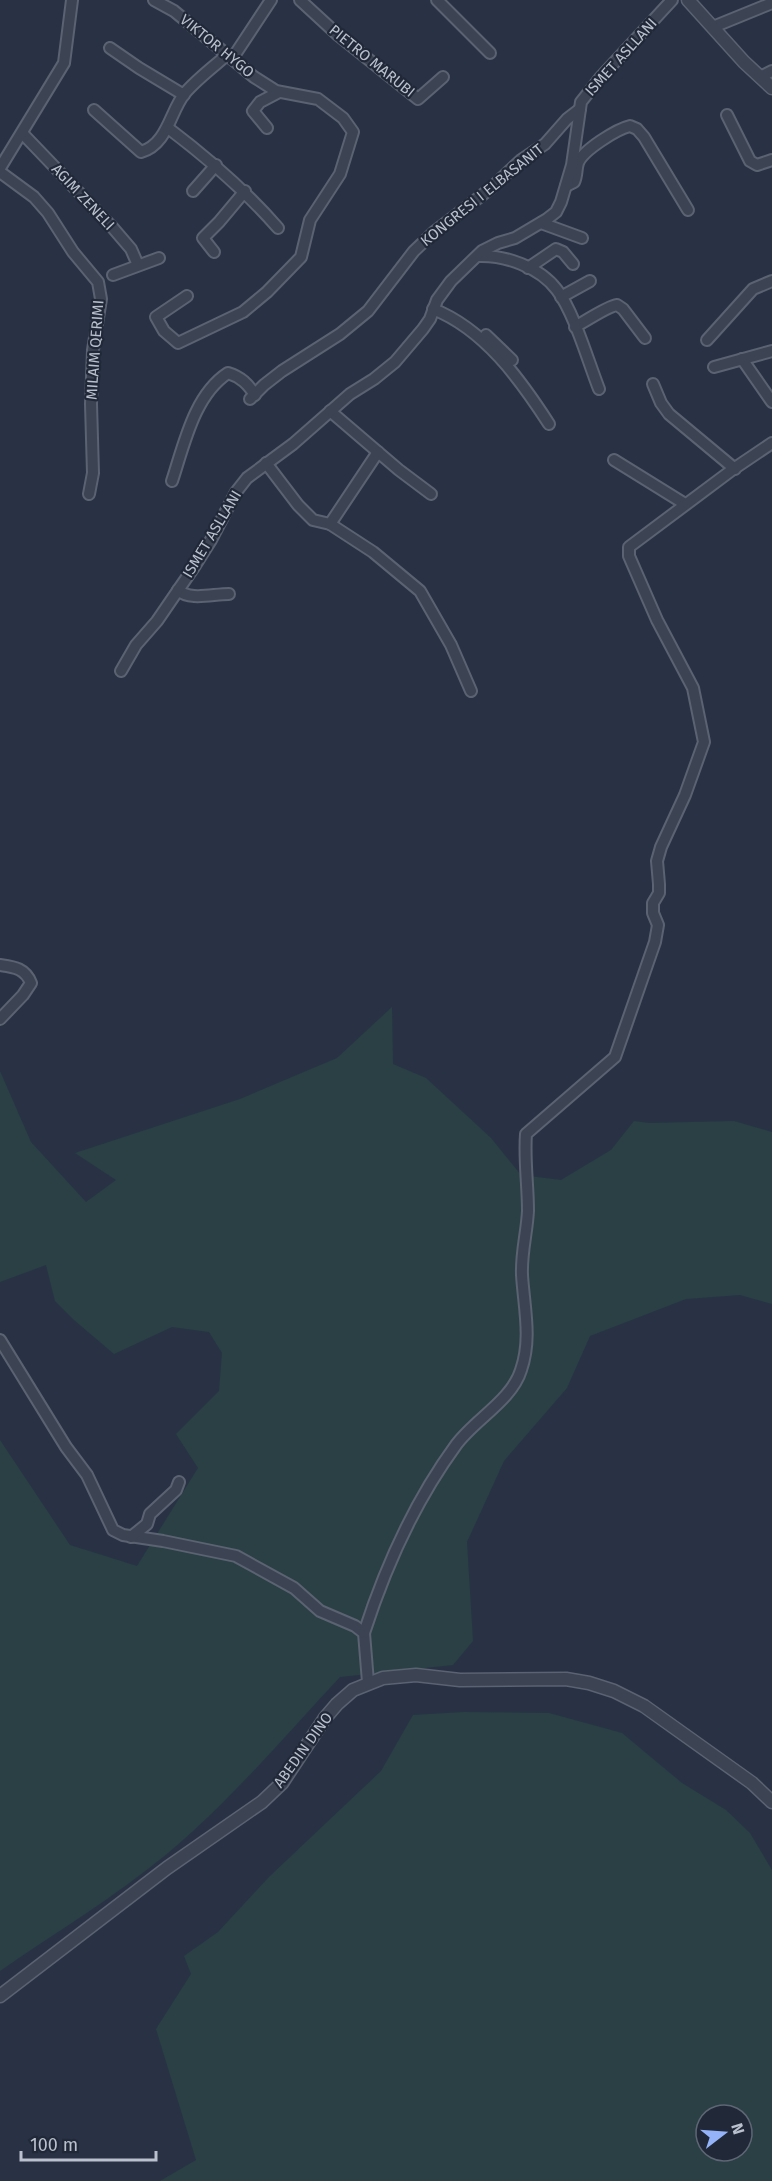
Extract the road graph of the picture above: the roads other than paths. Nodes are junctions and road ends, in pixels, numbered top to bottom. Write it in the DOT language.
graph roads {
  1 [pos="72,0"];
  2 [pos="154,0"];
  3 [pos="271,0"];
  4 [pos="300,0"];
  5 [pos="437,0"];
  6 [pos="672,0"];
  7 [pos="688,0"];
  8 [pos="772,3"];
  9 [pos="713,27"];
  10 [pos="110,48"];
  11 [pos="490,53"];
  12 [pos="229,57"];
  13 [pos="772,71"];
  14 [pos="443,76"];
  15 [pos="760,77"];
  16 [pos="772,88"];
  17 [pos="279,92"];
  18 [pos="184,94"];
  19 [pos="580,109"];
  20 [pos="94,110"];
  21 [pos="727,115"];
  22 [pos="168,128"];
  23 [pos="267,128"];
  24 [pos="22,133"];
  25 [pos="772,160"];
  26 [pos="216,165"];
  27 [pos="0,170"];
  28 [pos="565,189"];
  29 [pos="193,191"];
  30 [pos="244,192"];
  31 [pos="688,210"];
  32 [pos="541,223"];
  33 [pos="278,228"];
  34 [pos="582,238"];
  35 [pos="214,252"];
  36 [pos="478,256"];
  37 [pos="159,258"];
  38 [pos="573,264"];
  39 [pos="138,265"];
  40 [pos="528,268"];
  41 [pos="113,275"];
  42 [pos="590,280"];
  43 [pos="772,281"];
  44 [pos="187,296"];
  45 [pos="561,297"];
  46 [pos="435,304"];
  47 [pos="575,327"];
  48 [pos="645,338"];
  49 [pos="707,340"];
  50 [pos="772,351"];
  51 [pos="742,359"];
  52 [pos="512,360"];
  53 [pos="714,367"];
  54 [pos="653,384"];
  55 [pos="598,389"];
  56 [pos="772,402"];
  57 [pos="330,411"];
  58 [pos="549,424"];
  59 [pos="772,443"];
  60 [pos="378,452"];
  61 [pos="614,460"];
  62 [pos="266,463"];
  63 [pos="735,469"];
  64 [pos="171,481"];
  65 [pos="89,494"];
  66 [pos="431,494"];
  67 [pos="685,504"];
  68 [pos="330,524"];
  69 [pos="178,590"];
  70 [pos="229,594"];
  71 [pos="121,670"];
  72 [pos="471,691"];
  73 [pos="0,965"];
  74 [pos="0,1019"];
  75 [pos="0,1340"];
  76 [pos="178,1482"];
  77 [pos="131,1537"];
  78 [pos="364,1634"];
  79 [pos="368,1682"];
  80 [pos="772,1802"];
  81 [pos="0,1996"];
  1 -- 24 [label="street"];
  2 -- 12 [label="street, VIKTOR HYGO"];
  3 -- 12 [label="street"];
  4 -- 14 [label="street, PIETRO MARUBI"];
  5 -- 11 [label="street"];
  6 -- 19 [label="street, ISMET ASLLANI"];
  7 -- 9 [label="street"];
  8 -- 9 [label="street"];
  9 -- 15 [label="street"];
  10 -- 18 [label="street"];
  12 -- 17 [label="street, VIKTOR HYGO"];
  12 -- 18 [label="street"];
  13 -- 15 [label="street"];
  15 -- 16 [label="street"];
  17 -- 23 [label="street"];
  17 -- 44 [label="street, VIKTOR HYGO"];
  18 -- 22 [label="street"];
  19 -- 28 [label="street, ISMET ASLLANI"];
  19 -- 64 [label="street, KONGRESI I ELBASANIT"];
  20 -- 22 [label="street"];
  21 -- 25 [label="street"];
  22 -- 26 [label="street"];
  24 -- 27 [label="street"];
  24 -- 39 [label="street, AGIM ZENELI"];
  26 -- 29 [label="street"];
  26 -- 30 [label="street"];
  27 -- 65 [label="street, MILAIM QERIMI"];
  28 -- 31 [label="street, ISMET ASLLANI"];
  28 -- 32 [label="street, ISMET ASLLANI"];
  30 -- 33 [label="street"];
  30 -- 35 [label="street"];
  32 -- 34 [label="street"];
  32 -- 36 [label="street, ISMET ASLLANI"];
  36 -- 40 [label="street"];
  36 -- 46 [label="street, ISMET ASLLANI"];
  37 -- 39 [label="street"];
  38 -- 40 [label="street"];
  39 -- 41 [label="street"];
  40 -- 45 [label="street"];
  42 -- 45 [label="street"];
  43 -- 49 [label="street"];
  45 -- 47 [label="street"];
  46 -- 52 [label="street"];
  46 -- 57 [label="street, ISMET ASLLANI"];
  46 -- 58 [label="street"];
  47 -- 48 [label="street"];
  47 -- 55 [label="street"];
  50 -- 51 [label="street"];
  51 -- 53 [label="street"];
  51 -- 56 [label="street"];
  54 -- 63 [label="street"];
  57 -- 60 [label="street"];
  57 -- 62 [label="street, ISMET ASLLANI"];
  59 -- 63 [label="street"];
  60 -- 66 [label="street"];
  60 -- 68 [label="street"];
  61 -- 67 [label="street"];
  62 -- 68 [label="street"];
  62 -- 69 [label="street, ISMET ASLLANI"];
  63 -- 67 [label="street"];
  67 -- 78 [label="street"];
  68 -- 72 [label="street"];
  69 -- 70 [label="street, ISMET ASLLANI"];
  69 -- 71 [label="street, ISMET ASLLANI"];
  73 -- 74 [label="street"];
  75 -- 77 [label="street"];
  76 -- 77 [label="street"];
  77 -- 78 [label="street"];
  78 -- 79 [label="street"];
  79 -- 80 [label="street, ABEDIN DINO"];
  79 -- 81 [label="street, ABEDIN DINO"];
}
